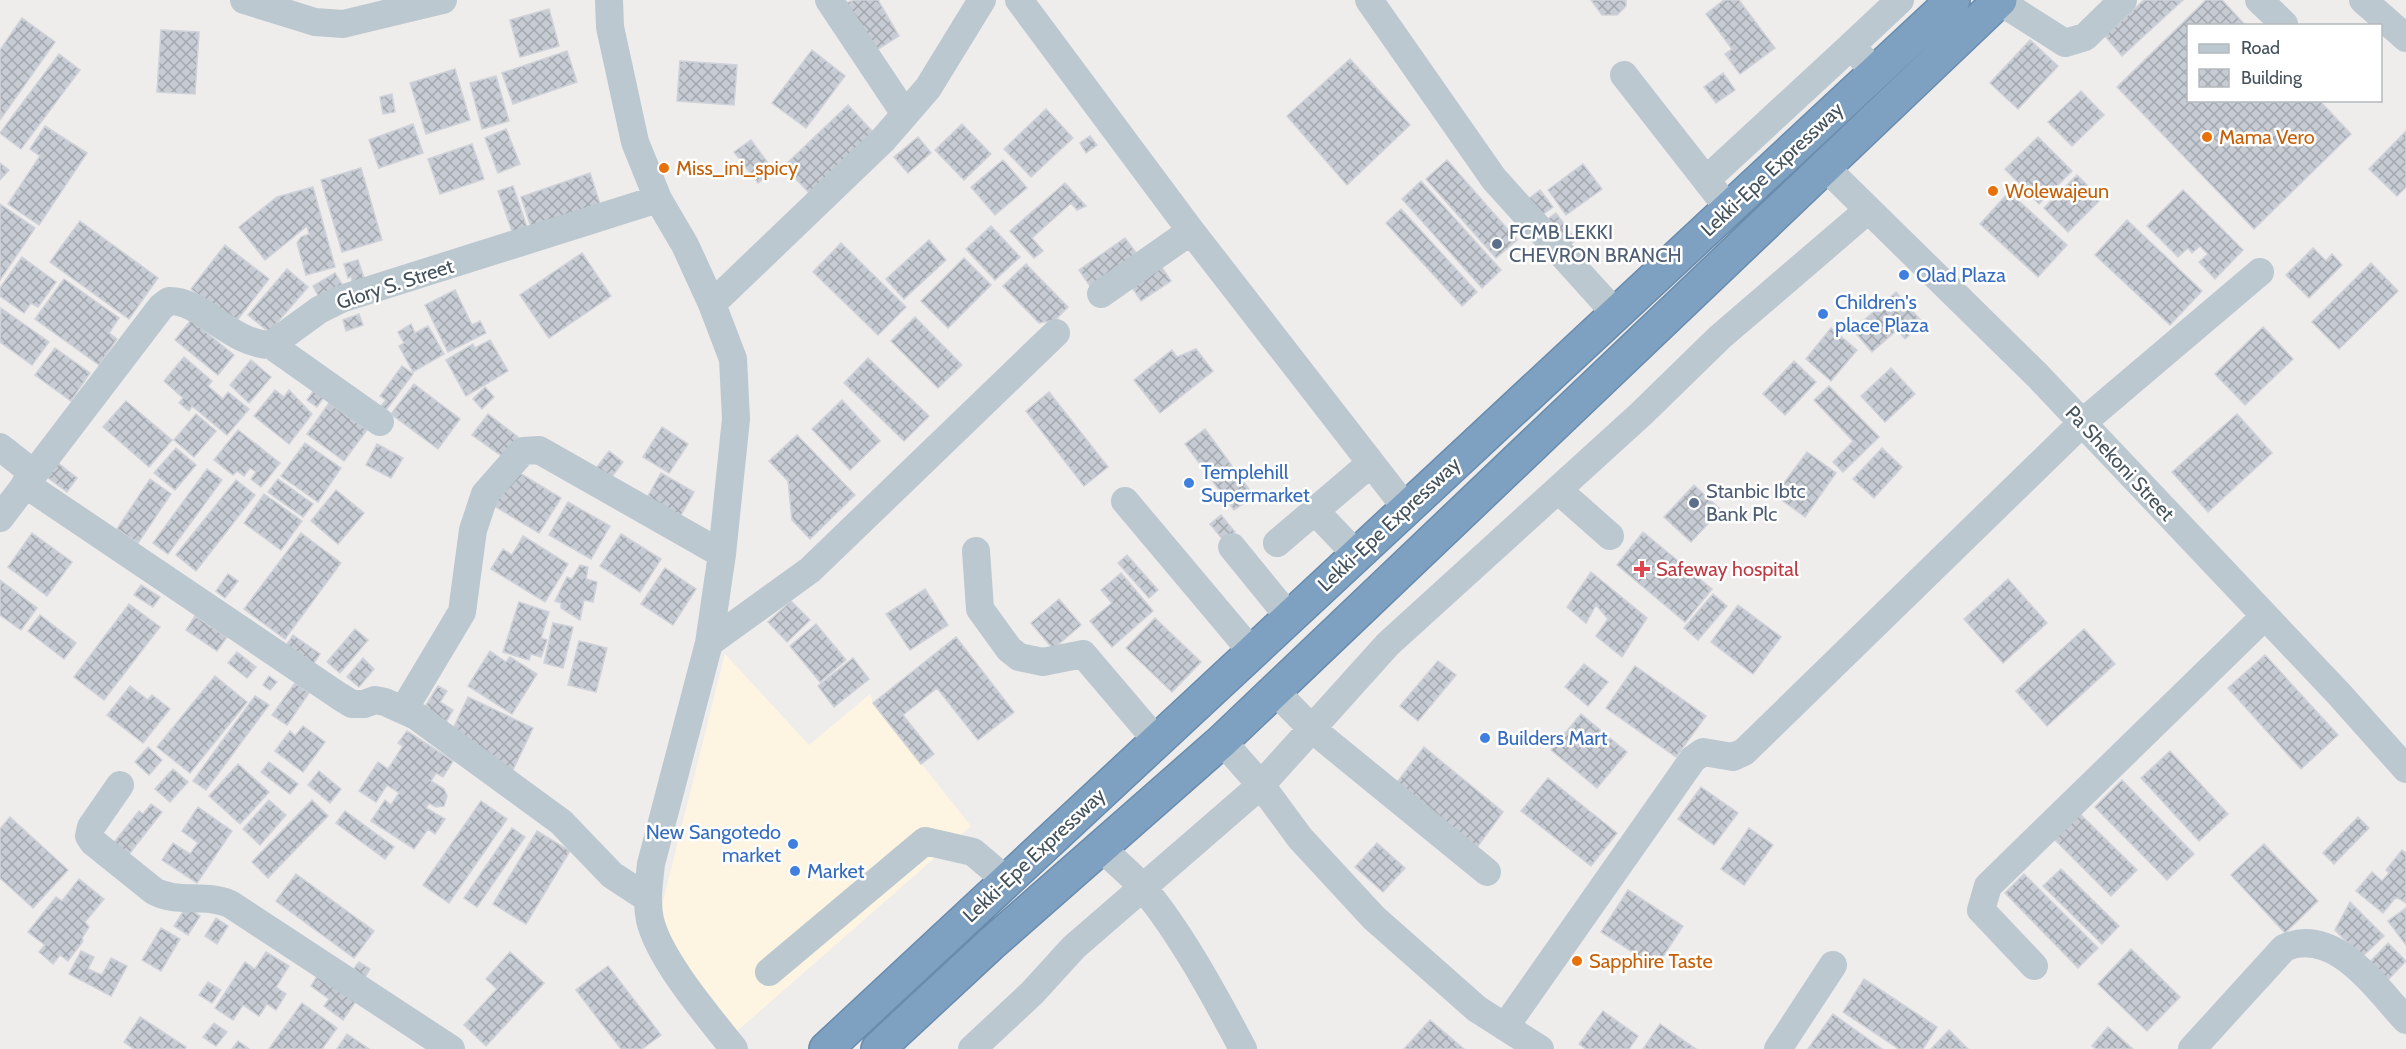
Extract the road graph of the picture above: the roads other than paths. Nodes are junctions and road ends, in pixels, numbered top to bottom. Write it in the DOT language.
graph roads {
  1 [pos="244,0"];
  2 [pos="443,0"];
  3 [pos="609,0"];
  4 [pos="829,0"];
  5 [pos="982,0"];
  6 [pos="1019,0"];
  7 [pos="1369,0"];
  8 [pos="1900,0"];
  9 [pos="1953,0"];
  10 [pos="2000,0"];
  11 [pos="2122,0"];
  12 [pos="2259,0"];
  13 [pos="2363,0"];
  14 [pos="288,7"];
  15 [pos="2284,24"];
  16 [pos="2406,38"];
  17 [pos="1851,46"];
  18 [pos="1875,72"];
  19 [pos="1624,75"];
  20 [pos="905,114"];
  21 [pos="1825,167"];
  22 [pos="1707,180"];
  23 [pos="658,199"];
  24 [pos="1728,210"];
  25 [pos="1868,210"];
  26 [pos="1191,231"];
  27 [pos="2260,272"];
  28 [pos="1101,294"];
  29 [pos="712,304"];
  30 [pos="1616,314"];
  31 [pos="1056,333"];
  32 [pos="271,345"];
  33 [pos="380,422"];
  34 [pos="2082,423"];
  35 [pos="0,447"];
  36 [pos="1371,463"];
  37 [pos="29,479"];
  38 [pos="1558,490"];
  39 [pos="1125,501"];
  40 [pos="1406,508"];
  41 [pos="1315,511"];
  42 [pos="0,518"];
  43 [pos="1610,536"];
  44 [pos="1277,543"];
  45 [pos="1232,547"];
  46 [pos="976,551"];
  47 [pos="722,554"];
  48 [pos="1356,554"];
  49 [pos="2265,616"];
  50 [pos="1289,617"];
  51 [pos="709,643"];
  52 [pos="1252,652"];
  53 [pos="1275,691"];
  54 [pos="404,709"];
  55 [pos="1312,729"];
  56 [pos="1156,741"];
  57 [pos="1222,741"];
  58 [pos="2406,769"];
  59 [pos="120,785"];
  60 [pos="1261,785"];
  61 [pos="1101,848"];
  62 [pos="1487,872"];
  63 [pos="1006,881"];
  64 [pos="1143,889"];
  65 [pos="647,898"];
  66 [pos="1833,965"];
  67 [pos="2034,966"];
  68 [pos="769,972"];
  69 [pos="2406,1020"];
  70 [pos="1505,1027"];
  71 [pos="451,1049"];
  72 [pos="734,1049"];
  73 [pos="826,1049"];
  74 [pos="878,1049"];
  75 [pos="972,1049"];
  76 [pos="1243,1049"];
  77 [pos="1540,1049"];
  78 [pos="1778,1049"];
  79 [pos="2192,1049"];
  1 -- 14 [label="street"];
  2 -- 14 [label="street"];
  3 -- 23 [label="street"];
  4 -- 20 [label="street"];
  5 -- 20 [label="street"];
  6 -- 26 [label="street"];
  7 -- 30 [label="street"];
  8 -- 17 [label="street"];
  9 -- 18 [label="highway, Lekki-Epe Expressway"];
  10 -- 11 [label="street"];
  10 -- 21 [label="highway, Lekki-Epe Expressway"];
  12 -- 15 [label="street"];
  13 -- 16 [label="street"];
  17 -- 18 [label="street"];
  17 -- 22 [label="street"];
  18 -- 24 [label="highway, Lekki-Epe Expressway"];
  19 -- 22 [label="street"];
  20 -- 29 [label="street"];
  21 -- 25 [label="street, Pa Shekoni Street"];
  21 -- 53 [label="highway, Lekki-Epe Expressway"];
  22 -- 24 [label="street"];
  23 -- 29 [label="street"];
  23 -- 32 [label="street, Glory S. Street"];
  24 -- 30 [label="highway, Lekki-Epe Expressway"];
  25 -- 34 [label="street, Pa Shekoni Street"];
  25 -- 38 [label="street"];
  26 -- 28 [label="street"];
  26 -- 36 [label="street"];
  27 -- 34 [label="street"];
  29 -- 47 [label="street"];
  30 -- 40 [label="highway, Lekki-Epe Expressway"];
  31 -- 51 [label="street"];
  32 -- 33 [label="street"];
  32 -- 37 [label="street"];
  34 -- 49 [label="street, Pa Shekoni Street"];
  34 -- 70 [label="street"];
  35 -- 37 [label="street"];
  36 -- 40 [label="street"];
  36 -- 41 [label="street"];
  37 -- 42 [label="street"];
  37 -- 54 [label="street"];
  38 -- 43 [label="street"];
  38 -- 55 [label="street"];
  39 -- 52 [label="street"];
  40 -- 48 [label="highway, Lekki-Epe Expressway"];
  41 -- 44 [label="street"];
  41 -- 48 [label="street"];
  45 -- 50 [label="street"];
  46 -- 56 [label="street"];
  47 -- 51 [label="street"];
  47 -- 54 [label="street"];
  48 -- 50 [label="highway, Lekki-Epe Expressway"];
  49 -- 58 [label="street, Pa Shekoni Street"];
  49 -- 67 [label="street"];
  50 -- 52 [label="highway, Lekki-Epe Expressway"];
  51 -- 65 [label="street"];
  52 -- 56 [label="highway, Lekki-Epe Expressway"];
  53 -- 55 [label="street"];
  53 -- 57 [label="highway, Lekki-Epe Expressway"];
  54 -- 65 [label="street"];
  55 -- 60 [label="street"];
  55 -- 62 [label="street"];
  56 -- 63 [label="highway, Lekki-Epe Expressway"];
  57 -- 60 [label="street"];
  57 -- 61 [label="highway, Lekki-Epe Expressway"];
  59 -- 71 [label="street"];
  60 -- 64 [label="street"];
  60 -- 70 [label="street"];
  61 -- 64 [label="street"];
  61 -- 74 [label="highway, Lekki-Epe Expressway"];
  63 -- 68 [label="street"];
  63 -- 73 [label="highway, Lekki-Epe Expressway"];
  64 -- 75 [label="street"];
  64 -- 76 [label="street"];
  65 -- 72 [label="street"];
  66 -- 78 [label="street"];
  69 -- 79 [label="street"];
  70 -- 77 [label="street"];
}
